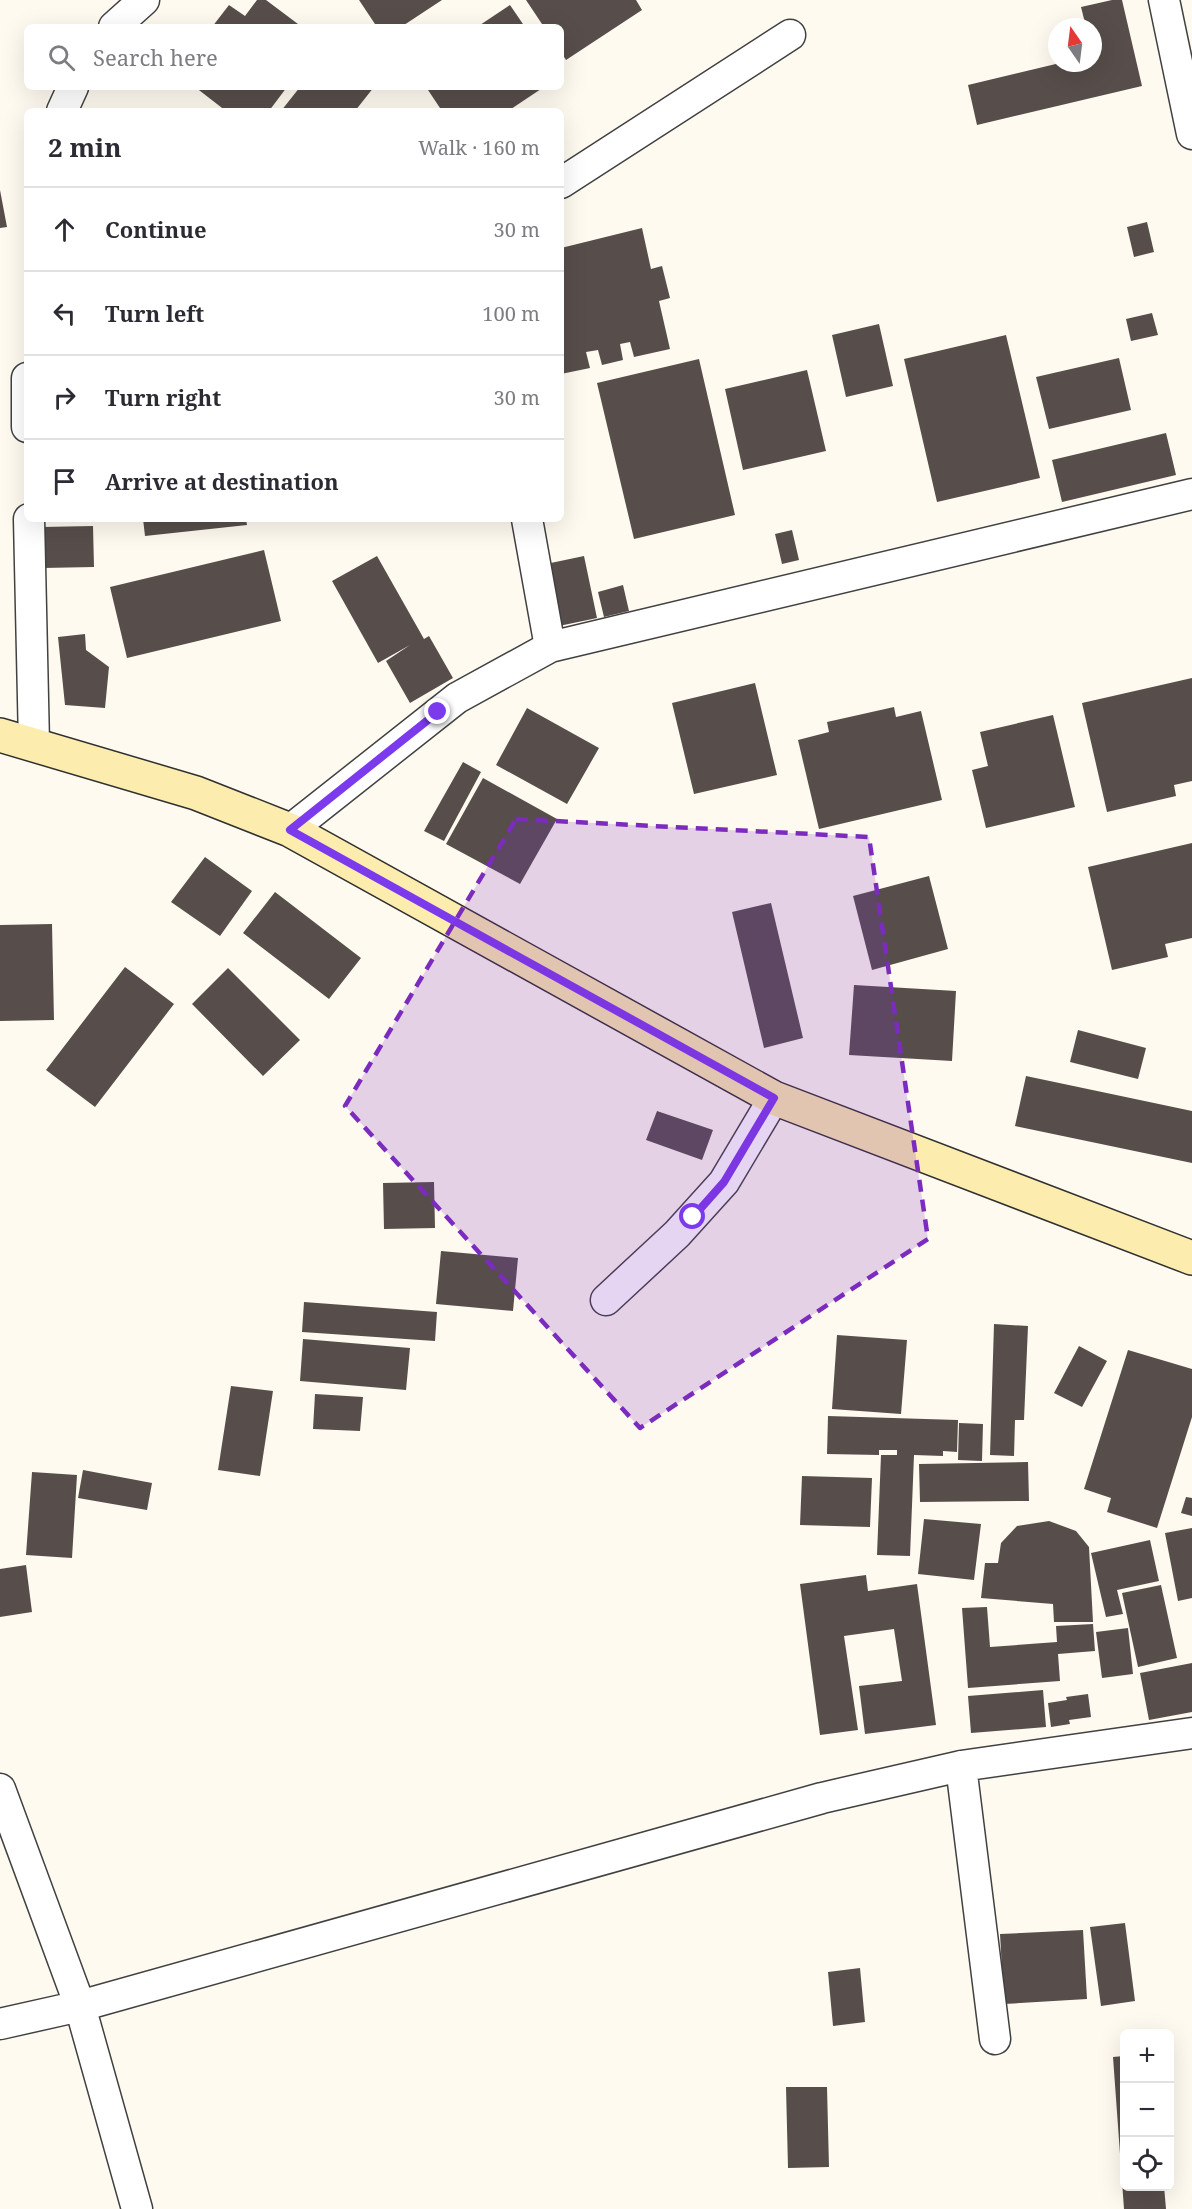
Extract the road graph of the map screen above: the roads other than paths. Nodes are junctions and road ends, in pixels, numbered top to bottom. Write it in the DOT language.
graph roads {
  1 [pos="144,0"];
  2 [pos="1164,0"];
  3 [pos="117,24"];
  4 [pos="790,35"];
  5 [pos="72,90"];
  6 [pos="63,108"];
  7 [pos="1192,134"];
  8 [pos="564,181"];
  9 [pos="1192,494"];
  10 [pos="29,522"];
  11 [pos="528,522"];
  12 [pos="550,647"];
  13 [pos="0,735"];
  14 [pos="34,744"];
  15 [pos="290,830"];
  16 [pos="774,1098"];
  17 [pos="1192,1258"];
  18 [pos="606,1300"];
  19 [pos="1192,1733"];
  20 [pos="961,1766"];
  21 [pos="0,1789"];
  22 [pos="80,2006"];
  23 [pos="0,2024"];
  24 [pos="995,2039"];
  25 [pos="137,2209"];
  1 -- 3 [label="street"];
  2 -- 7 [label="street"];
  4 -- 8 [label="street"];
  5 -- 6 [label="street"];
  9 -- 12 [label="street"];
  10 -- 14 [label="street"];
  11 -- 12 [label="street"];
  12 -- 15 [label="street"];
  13 -- 14 [label="street"];
  14 -- 15 [label="street"];
  15 -- 16 [label="street"];
  16 -- 17 [label="street"];
  16 -- 18 [label="street"];
  19 -- 20 [label="street"];
  20 -- 22 [label="street"];
  20 -- 24 [label="street"];
  21 -- 22 [label="street"];
  22 -- 23 [label="street"];
  22 -- 25 [label="street"];
}
